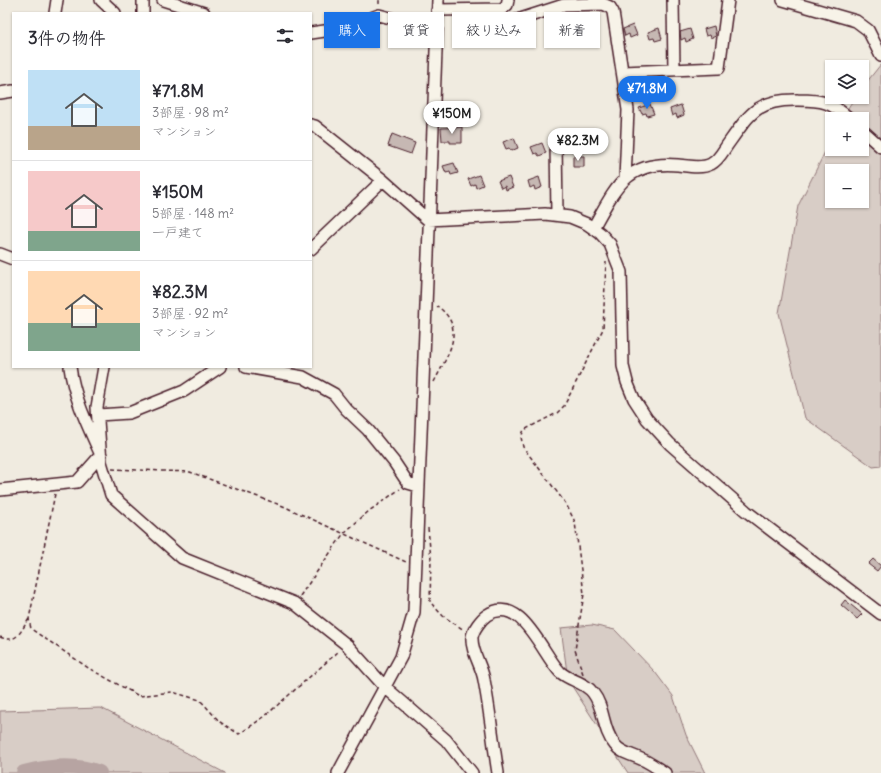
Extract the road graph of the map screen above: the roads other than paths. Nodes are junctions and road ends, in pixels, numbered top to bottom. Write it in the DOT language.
graph roads {
  1 [pos="57,0"];
  2 [pos="101,0"];
  3 [pos="143,0"];
  4 [pos="163,0"];
  5 [pos="508,0"];
  6 [pos="673,0"];
  7 [pos="728,0"];
  8 [pos="783,0"];
  9 [pos="438,5"];
  10 [pos="490,10"];
  11 [pos="55,12"];
  12 [pos="114,12"];
  13 [pos="143,12"];
  14 [pos="201,12"];
  15 [pos="388,16"];
  16 [pos="312,33"];
  17 [pos="436,48"];
  18 [pos="881,56"];
  19 [pos="674,70"];
  20 [pos="623,72"];
  21 [pos="12,91"];
  22 [pos="0,93"];
  23 [pos="841,112"];
  24 [pos="312,125"];
  25 [pos="869,136"];
  26 [pos="556,142"];
  27 [pos="881,147"];
  28 [pos="625,178"];
  29 [pos="383,180"];
  30 [pos="557,215"];
  31 [pos="428,220"];
  32 [pos="593,228"];
  33 [pos="312,248"];
  34 [pos="0,254"];
  35 [pos="12,258"];
  36 [pos="70,368"];
  37 [pos="104,368"];
  38 [pos="218,368"];
  39 [pos="252,368"];
  40 [pos="98,415"];
  41 [pos="101,455"];
  42 [pos="413,485"];
  43 [pos="0,490"];
  44 [pos="881,614"];
  45 [pos="385,687"];
  46 [pos="338,773"];
  47 [pos="472,773"];
  48 [pos="498,773"];
  49 [pos="665,773"];
  1 -- 11 [label="street"];
  2 -- 12 [label="street"];
  3 -- 13 [label="street"];
  4 -- 14 [label="street"];
  5 -- 10 [label="street"];
  6 -- 19 [label="street"];
  7 -- 19 [label="street"];
  8 -- 18 [label="street"];
  9 -- 10 [label="street"];
  10 -- 20 [label="street"];
  15 -- 16 [label="street"];
  17 -- 31 [label="street"];
  19 -- 20 [label="street"];
  20 -- 28 [label="street"];
  21 -- 22 [label="street"];
  23 -- 28 [label="street"];
  24 -- 29 [label="street"];
  25 -- 27 [label="street"];
  26 -- 30 [label="street"];
  28 -- 32 [label="street"];
  29 -- 31 [label="street"];
  29 -- 33 [label="street"];
  30 -- 31 [label="street"];
  30 -- 32 [label="street"];
  31 -- 42 [label="street"];
  32 -- 44 [label="street"];
  34 -- 35 [label="street"];
  36 -- 41 [label="street"];
  37 -- 40 [label="street"];
  38 -- 40 [label="street"];
  39 -- 42 [label="street"];
  40 -- 41 [label="street"];
  41 -- 43 [label="street"];
  41 -- 45 [label="street"];
  42 -- 45 [label="street"];
  45 -- 46 [label="street"];
  45 -- 47 [label="street"];
  48 -- 49 [label="street"];
}
